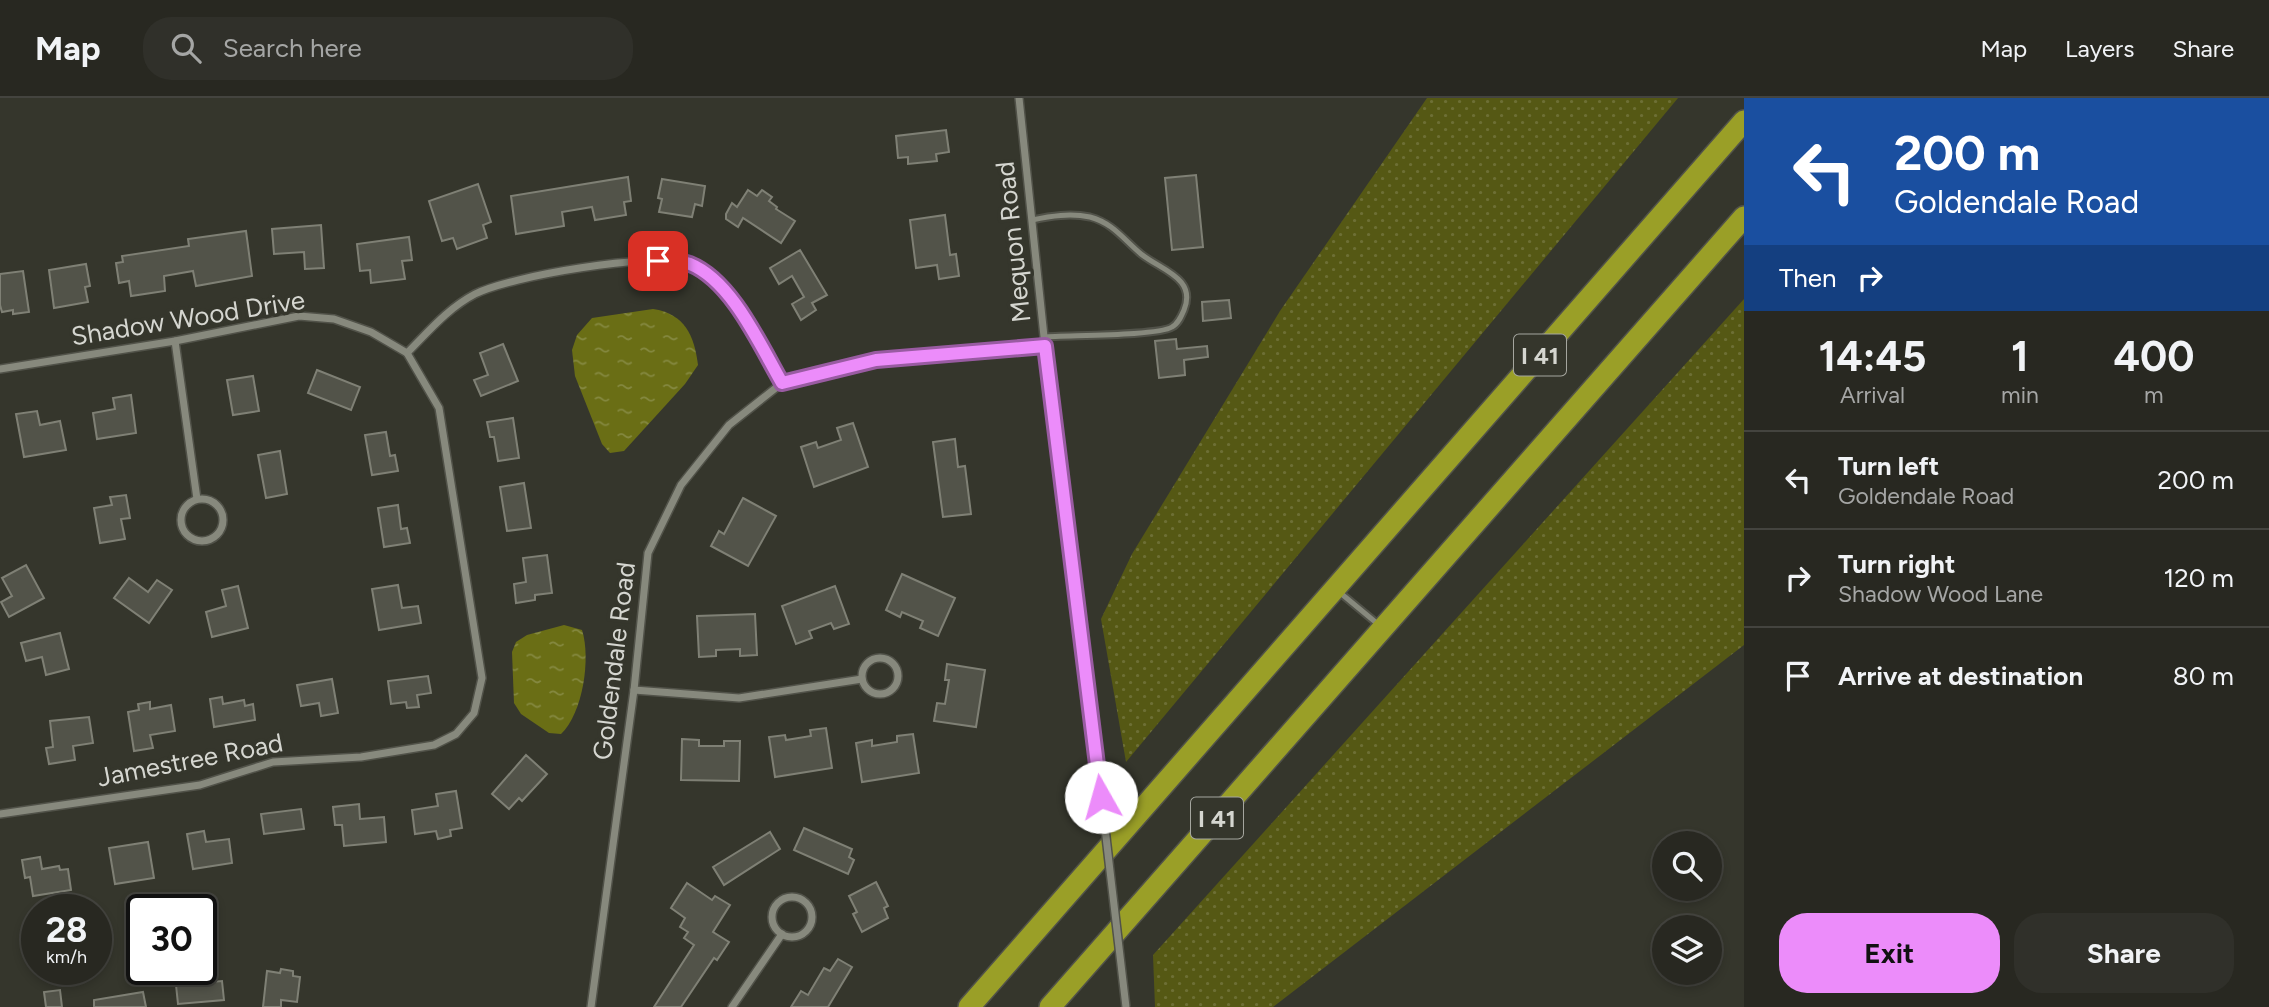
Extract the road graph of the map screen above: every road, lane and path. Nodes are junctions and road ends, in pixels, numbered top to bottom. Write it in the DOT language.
graph roads {
  1 [pos="1019,98"];
  2 [pos="1744,121"];
  3 [pos="1744,217"];
  4 [pos="1032,220"];
  5 [pos="1044,337"];
  6 [pos="174,341"];
  7 [pos="1045,346"];
  8 [pos="407,354"];
  9 [pos="0,369"];
  10 [pos="782,383"];
  11 [pos="197,499"];
  12 [pos="458,521"];
  13 [pos="1336,589"];
  14 [pos="1383,628"];
  15 [pos="862,679"];
  16 [pos="634,690"];
  17 [pos="0,804"];
  18 [pos="1,814"];
  19 [pos="782,934"];
  20 [pos="591,1007"];
  21 [pos="732,1007"];
  22 [pos="969,1007"];
  23 [pos="1050,1007"];
  24 [pos="1125,1007"];
  1 -- 4 [label="street, Mequon Road"];
  2 -- 13 [label="highway, I 41"];
  3 -- 14 [label="highway, I 41"];
  4 -- 5 [label="street, Mequon Road"];
  4 -- 5 [label="lane"];
  5 -- 7 [label="street, Mequon Road"];
  6 -- 8 [label="street, Shadow Wood Drive"];
  6 -- 9 [label="street, Shadow Wood Drive"];
  6 -- 11 [label="street"];
  7 -- 10 [label="street, Goldendale Road"];
  7 -- 24 [label="street, Mequon Road, bridge"];
  8 -- 10 [label="street"];
  8 -- 12 [label="street, Shadow Wood Drive"];
  10 -- 16 [label="street, Goldendale Road"];
  11 -- 11 [label="street"];
  12 -- 18 [label="street, Jamestree Road"];
  13 -- 14 [label="lane"];
  13 -- 22 [label="highway, I 41"];
  14 -- 23 [label="highway, I 41"];
  15 -- 15 [label="street"];
  15 -- 16 [label="street"];
  16 -- 20 [label="street, Goldendale Road"];
  17 -- 18 [label="street"];
  19 -- 19 [label="street"];
  19 -- 21 [label="street"];
}
